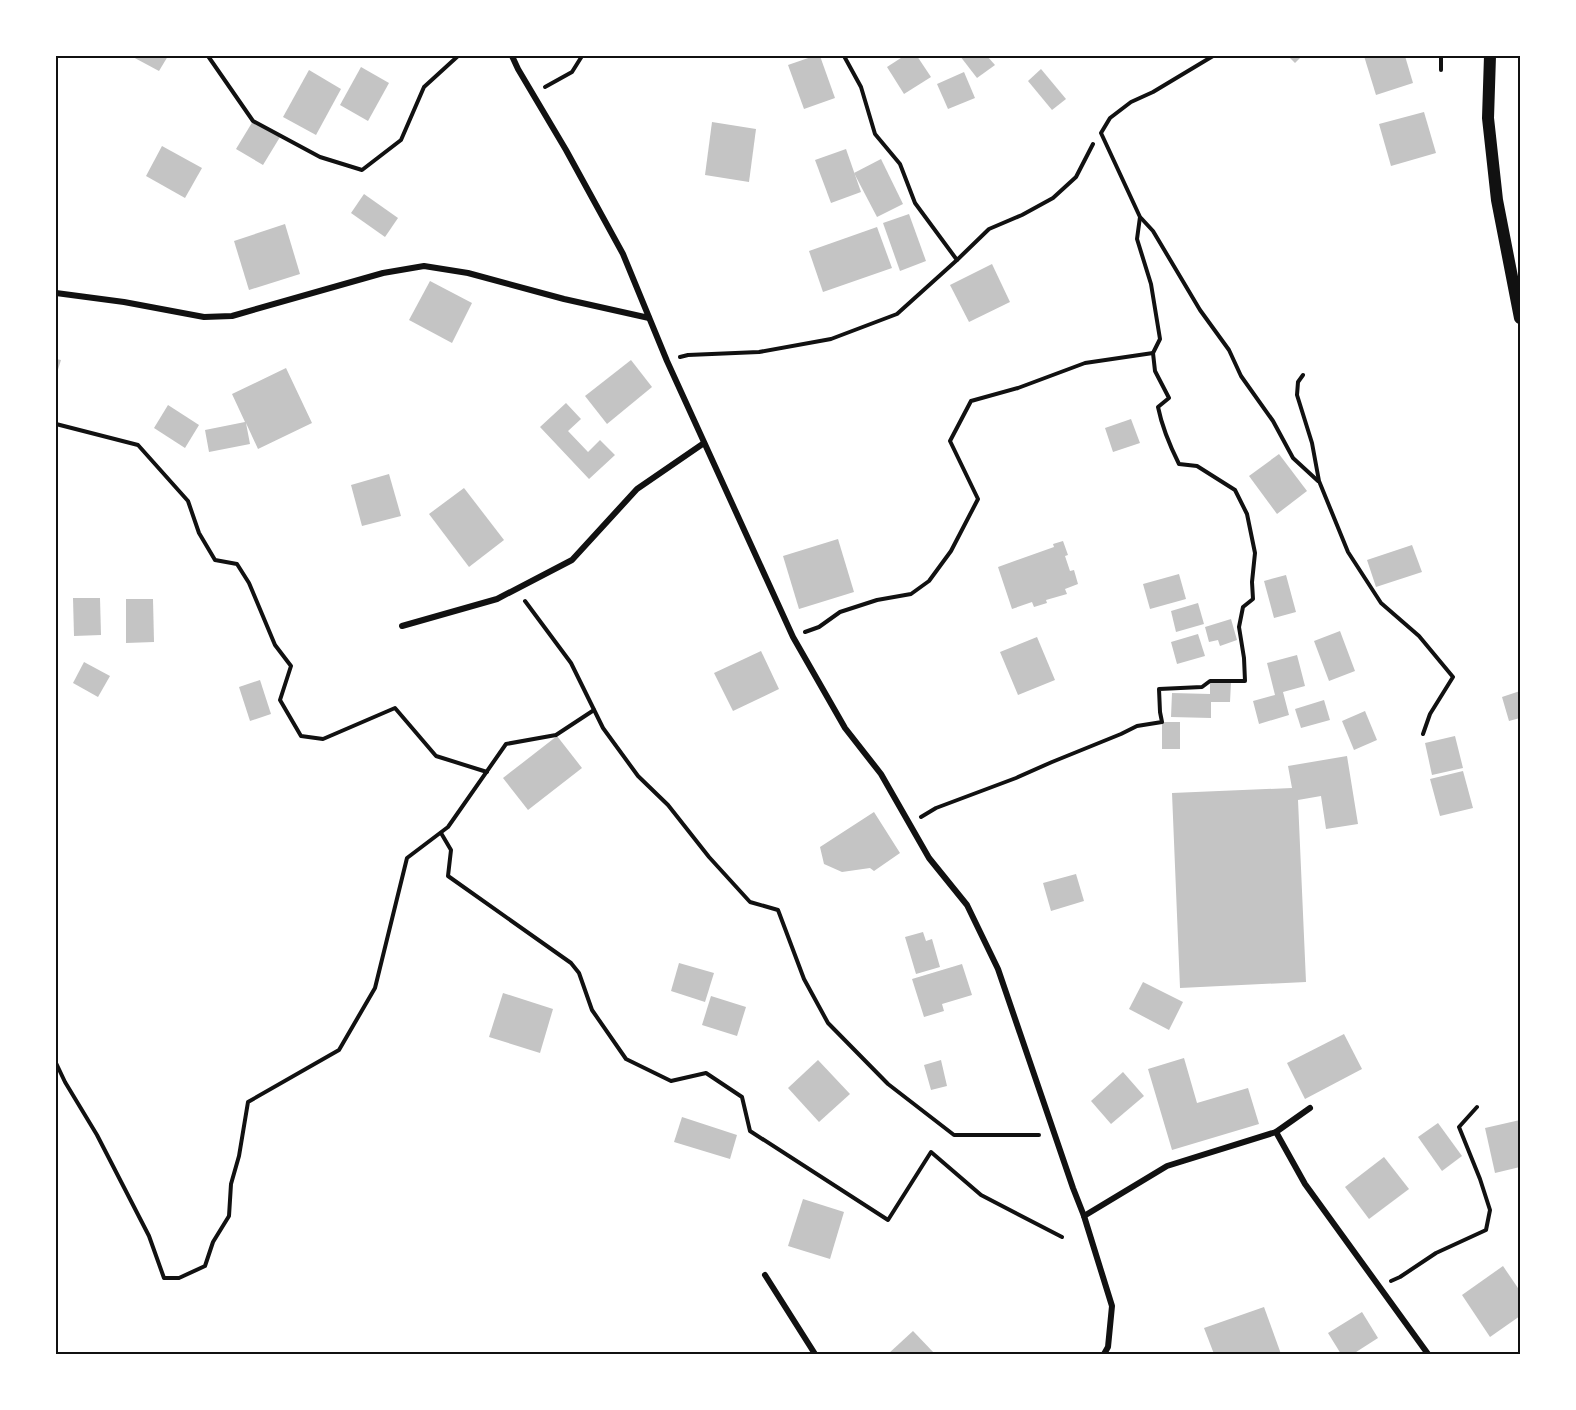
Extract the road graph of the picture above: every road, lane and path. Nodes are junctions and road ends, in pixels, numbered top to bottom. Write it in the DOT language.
graph roads {
  1 [pos="208,56"];
  2 [pos="458,56"];
  3 [pos="512,56"];
  4 [pos="582,56"];
  5 [pos="844,56"];
  6 [pos="1213,56"];
  7 [pos="1441,56"];
  8 [pos="1490,56"];
  9 [pos="1441,70"];
  10 [pos="529,88"];
  11 [pos="1093,144"];
  12 [pos="1140,217"];
  13 [pos="957,260"];
  14 [pos="56,293"];
  15 [pos="649,318"];
  16 [pos="1521,318"];
  17 [pos="1153,353"];
  18 [pos="667,361"];
  19 [pos="1303,375"];
  20 [pos="56,424"];
  21 [pos="704,443"];
  22 [pos="1319,481"];
  23 [pos="516,589"];
  24 [pos="402,626"];
  25 [pos="793,637"];
  26 [pos="594,710"];
  27 [pos="1423,734"];
  28 [pos="487,772"];
  29 [pos="909,823"];
  30 [pos="441,833"];
  31 [pos="56,1063"];
  32 [pos="1477,1107"];
  33 [pos="1310,1108"];
  34 [pos="1276,1132"];
  35 [pos="1040,1135"];
  36 [pos="1084,1216"];
  37 [pos="1062,1237"];
  38 [pos="765,1275"];
  39 [pos="1378,1286"];
  40 [pos="815,1354"];
  41 [pos="1104,1354"];
  42 [pos="1428,1354"];
  1 -- 2 [label="path"];
  3 -- 10 [label="street"];
  4 -- 10 [label="path"];
  5 -- 13 [label="path"];
  6 -- 12 [label="path"];
  7 -- 9 [label="path"];
  8 -- 16 [label="main road"];
  10 -- 15 [label="street"];
  11 -- 13 [label="path"];
  12 -- 17 [label="path"];
  12 -- 22 [label="path"];
  13 -- 18 [label="path"];
  14 -- 15 [label="street"];
  15 -- 18 [label="street"];
  17 -- 25 [label="path"];
  17 -- 29 [label="path"];
  18 -- 21 [label="street"];
  19 -- 22 [label="path"];
  20 -- 28 [label="path"];
  21 -- 23 [label="street"];
  21 -- 25 [label="street"];
  22 -- 27 [label="path"];
  23 -- 24 [label="street"];
  23 -- 26 [label="path"];
  25 -- 29 [label="street"];
  26 -- 28 [label="path"];
  26 -- 35 [label="path"];
  28 -- 30 [label="path"];
  29 -- 36 [label="street"];
  30 -- 31 [label="path"];
  30 -- 37 [label="path"];
  32 -- 39 [label="path"];
  33 -- 34 [label="street"];
  34 -- 36 [label="street"];
  34 -- 39 [label="street"];
  36 -- 41 [label="street"];
  38 -- 40 [label="street"];
  39 -- 42 [label="street"];
}
